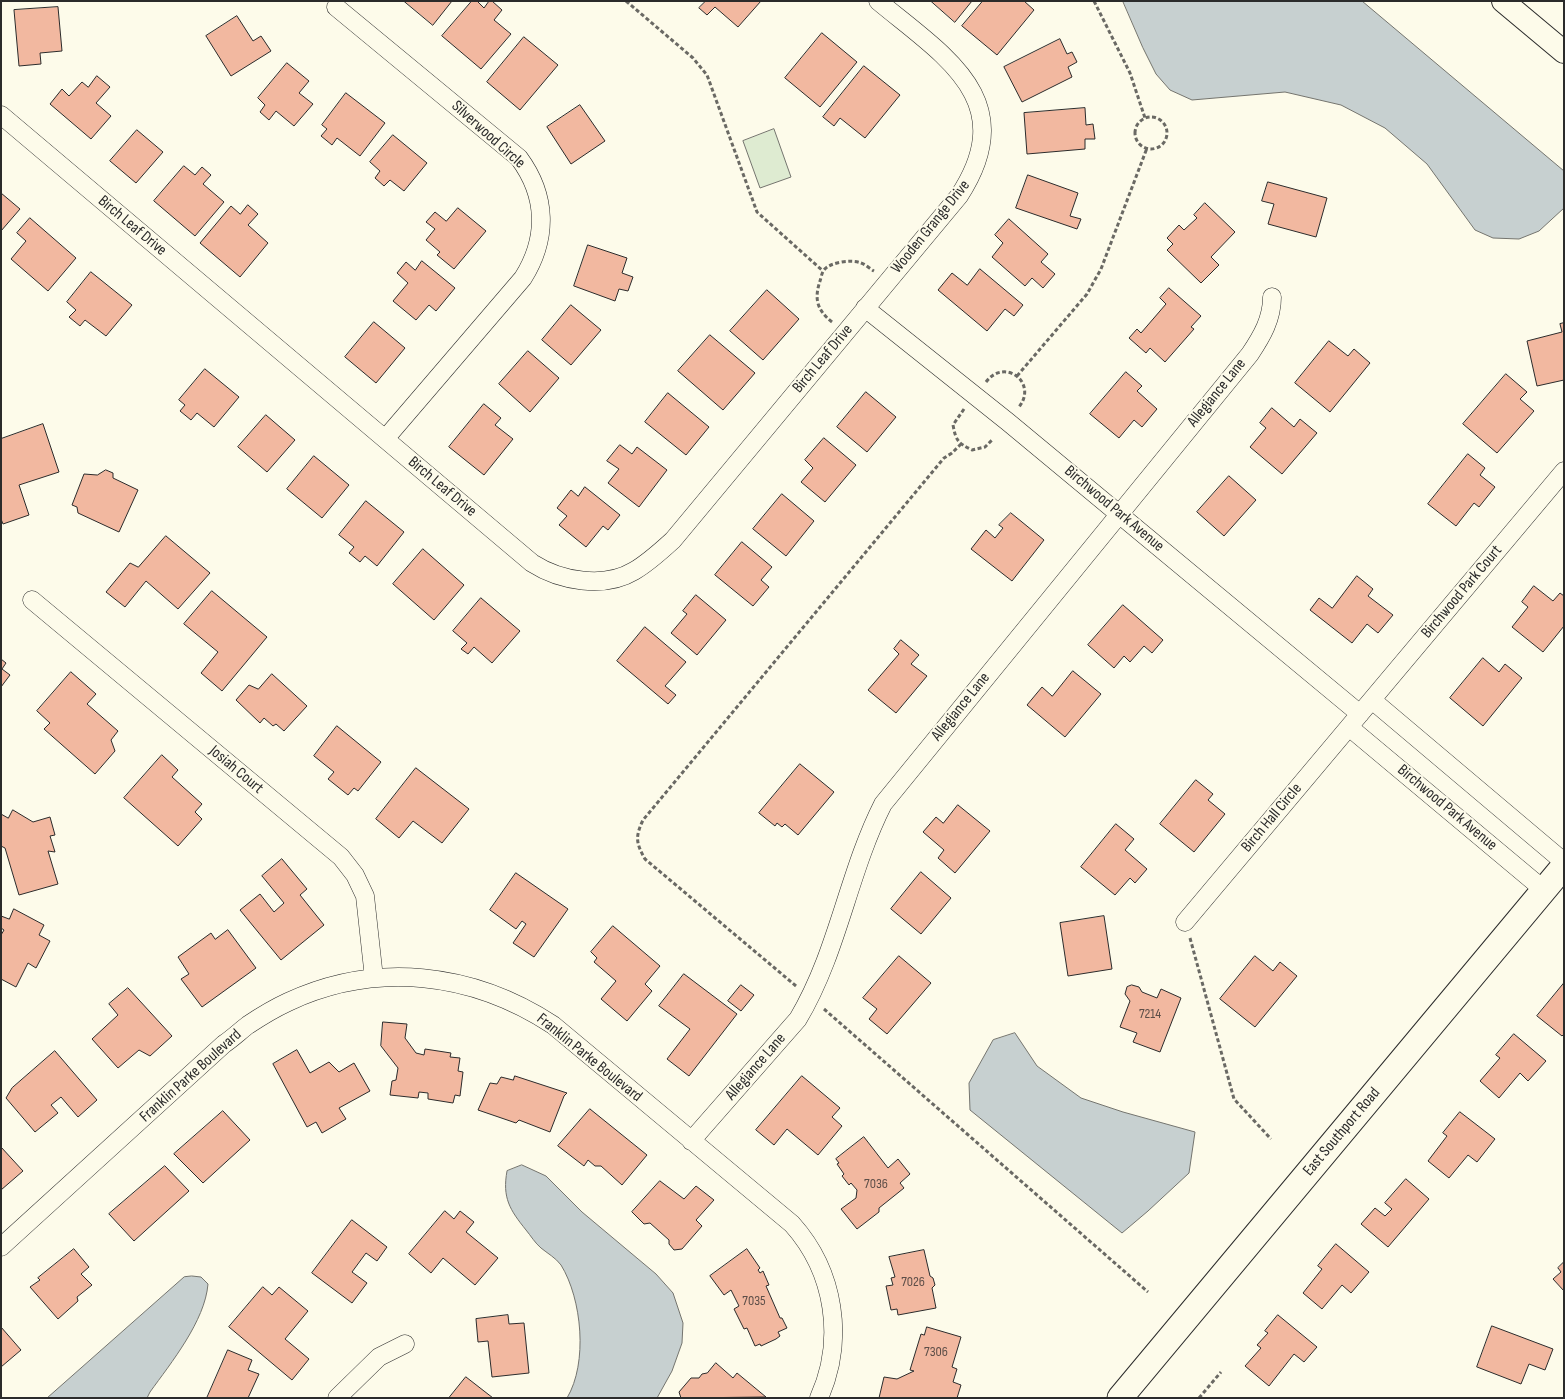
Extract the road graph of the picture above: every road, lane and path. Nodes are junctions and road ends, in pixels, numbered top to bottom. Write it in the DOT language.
graph roads {
  1 [pos="626,1"];
  2 [pos="878,1"];
  3 [pos="1094,1"];
  4 [pos="1503,1"];
  5 [pos="336,7"];
  6 [pos="1564,52"];
  7 [pos="1,115"];
  8 [pos="1145,118"];
  9 [pos="1147,148"];
  10 [pos="823,271"];
  11 [pos="877,274"];
  12 [pos="1272,297"];
  13 [pos="865,308"];
  14 [pos="835,324"];
  15 [pos="1017,376"];
  16 [pos="982,386"];
  17 [pos="965,408"];
  18 [pos="1018,408"];
  19 [pos="385,439"];
  20 [pos="992,439"];
  21 [pos="1564,471"];
  22 [pos="1119,514"];
  23 [pos="32,600"];
  24 [pos="1372,700"];
  25 [pos="1354,720"];
  26 [pos="1564,862"];
  27 [pos="1564,866"];
  28 [pos="1544,890"];
  29 [pos="1185,922"];
  30 [pos="374,978"];
  31 [pos="1271,1139"];
  32 [pos="691,1141"];
  33 [pos="1,1247"];
  34 [pos="405,1344"];
  35 [pos="1221,1372"];
  36 [pos="337,1398"];
  37 [pos="819,1398"];
  38 [pos="1120,1398"];
  39 [pos="1199,1398"];
  1 -- 10 [label="path"];
  2 -- 13 [label="street, Wooden Grange Drive"];
  3 -- 8 [label="path"];
  4 -- 6 [label="street"];
  5 -- 19 [label="street, Silverwood Circle"];
  7 -- 19 [label="street, Birch Leaf Drive"];
  8 -- 9 [label="path"];
  8 -- 9 [label="path"];
  9 -- 15 [label="path"];
  10 -- 11 [label="path"];
  10 -- 14 [label="path"];
  12 -- 22 [label="street, Allegiance Lane"];
  13 -- 19 [label="street, Birch Leaf Drive"];
  13 -- 22 [label="street, Birchwood Park Avenue"];
  15 -- 16 [label="path"];
  15 -- 18 [label="path"];
  17 -- 20 [label="path"];
  21 -- 24 [label="street, Birchwood Park Court"];
  22 -- 25 [label="street, Birchwood Park Avenue"];
  22 -- 32 [label="street, Allegiance Lane"];
  23 -- 30 [label="street, Josiah Court"];
  24 -- 25 [label="street, Birchwood Park Court"];
  24 -- 26 [label="street, Birchwood Park Avenue"];
  25 -- 28 [label="street, Birchwood Park Avenue"];
  25 -- 29 [label="street, Birch Hall Circle"];
  27 -- 28 [label="main road, East Southport Road"];
  28 -- 38 [label="main road, East Southport Road"];
  29 -- 31 [label="path"];
  30 -- 32 [label="street, Franklin Parke Boulevard"];
  30 -- 33 [label="street, Franklin Parke Boulevard"];
  32 -- 37 [label="street, Franklin Parke Boulevard"];
  34 -- 36 [label="street"];
  35 -- 39 [label="path"];
}
